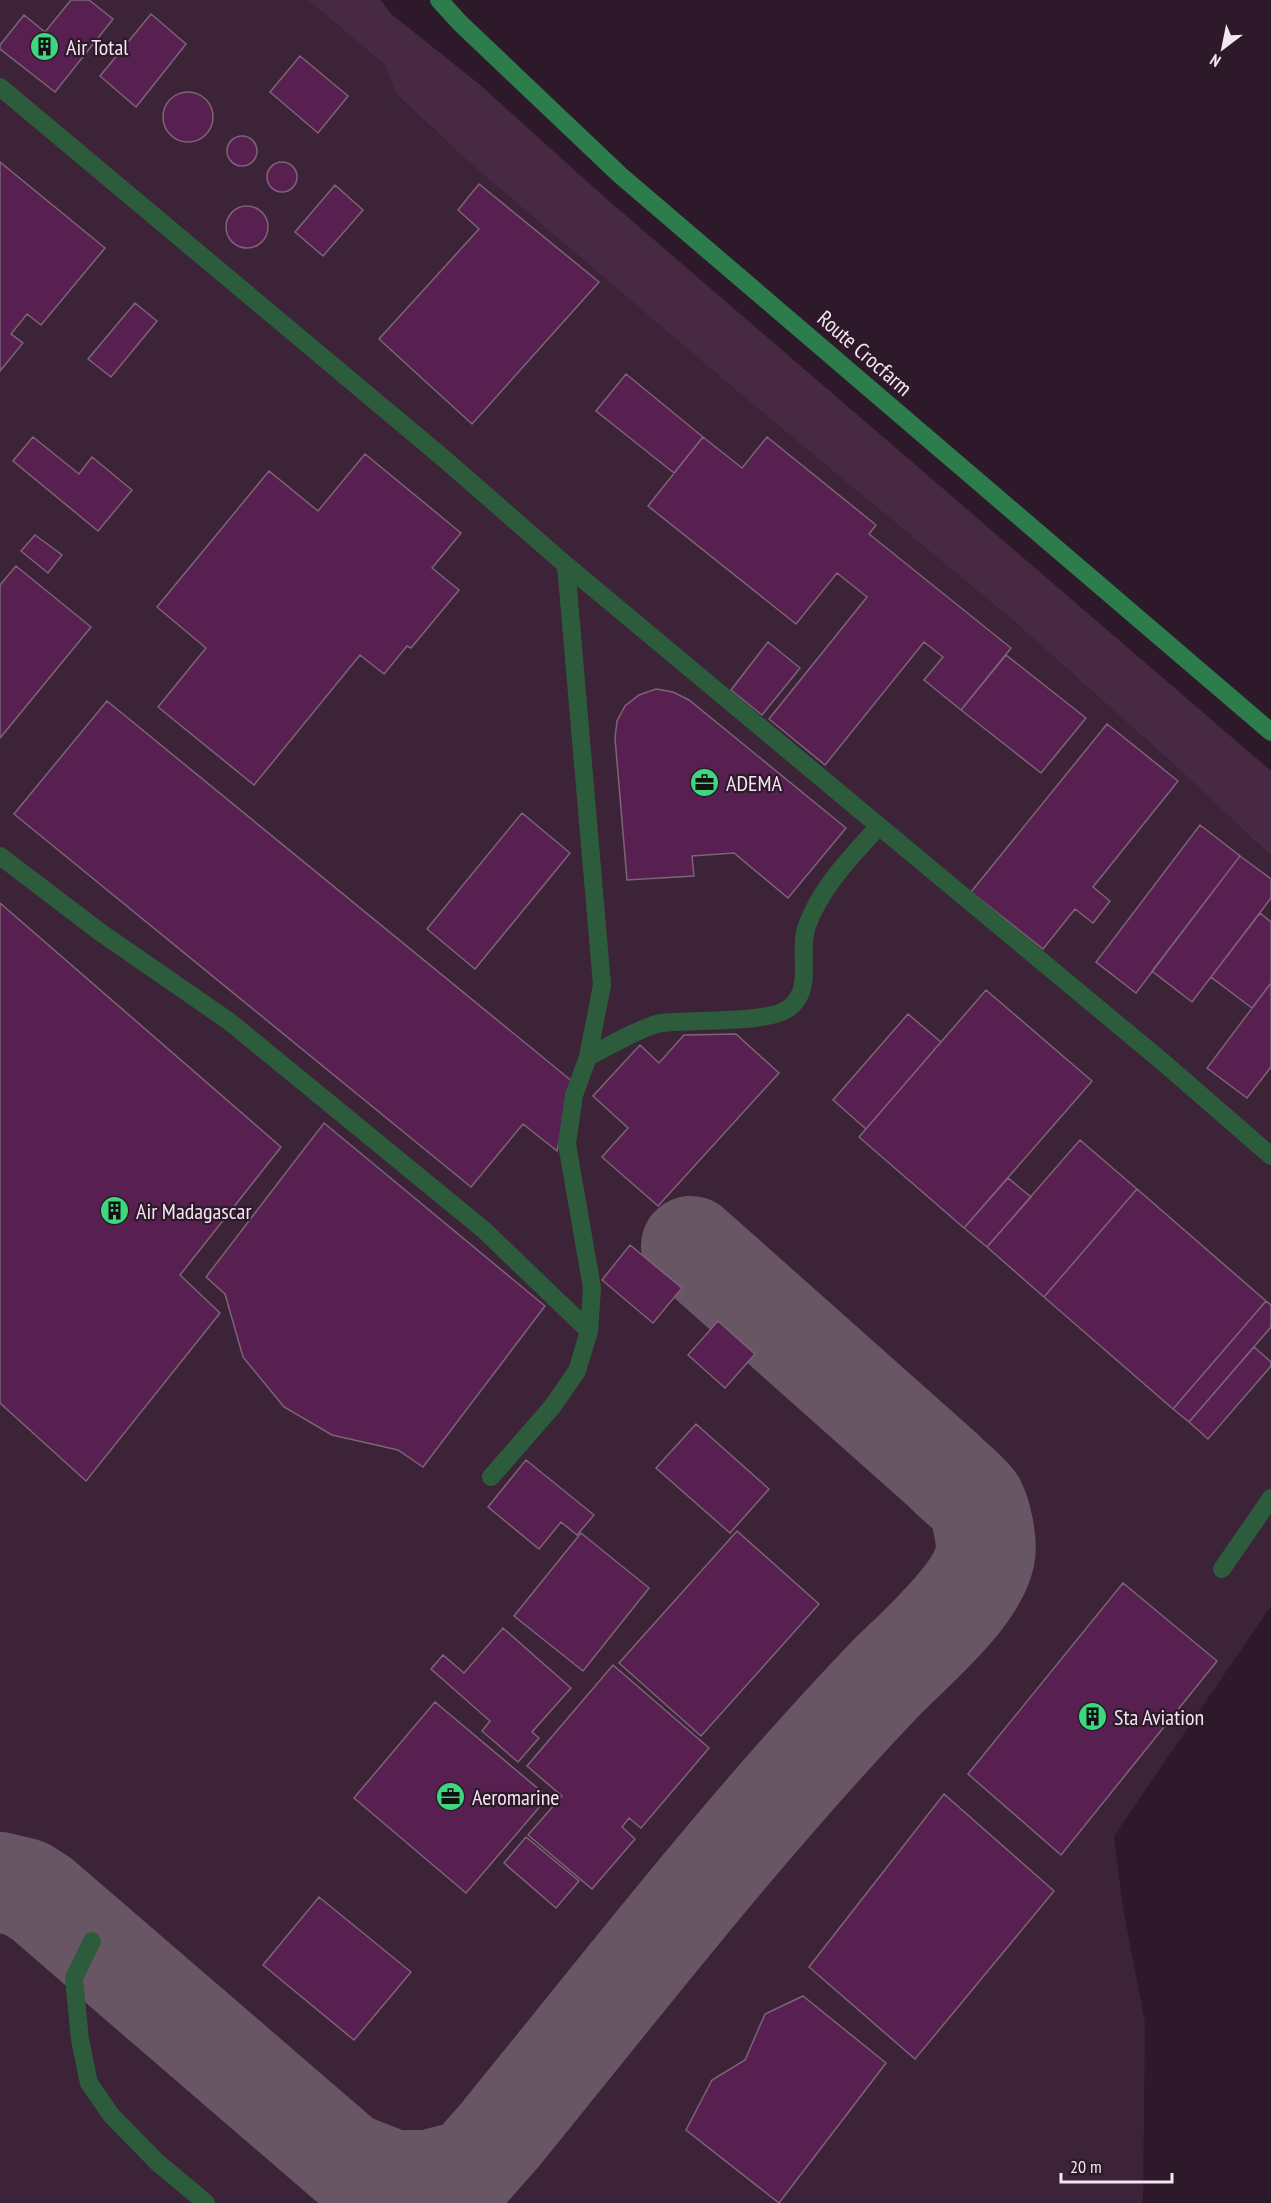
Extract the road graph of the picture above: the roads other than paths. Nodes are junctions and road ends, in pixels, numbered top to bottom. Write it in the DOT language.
graph roads {
  1 [pos="439,0"];
  2 [pos="0,87"];
  3 [pos="566,565"];
  4 [pos="1271,732"];
  5 [pos="879,826"];
  6 [pos="0,856"];
  7 [pos="588,1058"];
  8 [pos="1271,1156"];
  9 [pos="589,1331"];
  10 [pos="491,1477"];
  11 [pos="1271,1498"];
  12 [pos="1222,1569"];
  13 [pos="92,1941"];
  14 [pos="206,2203"];
  1 -- 4 [label="street, Route Crocfarm"];
  2 -- 3 [label="lane"];
  3 -- 5 [label="lane"];
  3 -- 7 [label="lane"];
  5 -- 7 [label="lane"];
  5 -- 8 [label="lane"];
  6 -- 9 [label="lane"];
  7 -- 9 [label="lane"];
  9 -- 10 [label="lane"];
  11 -- 12 [label="lane"];
  13 -- 14 [label="lane"];
}
